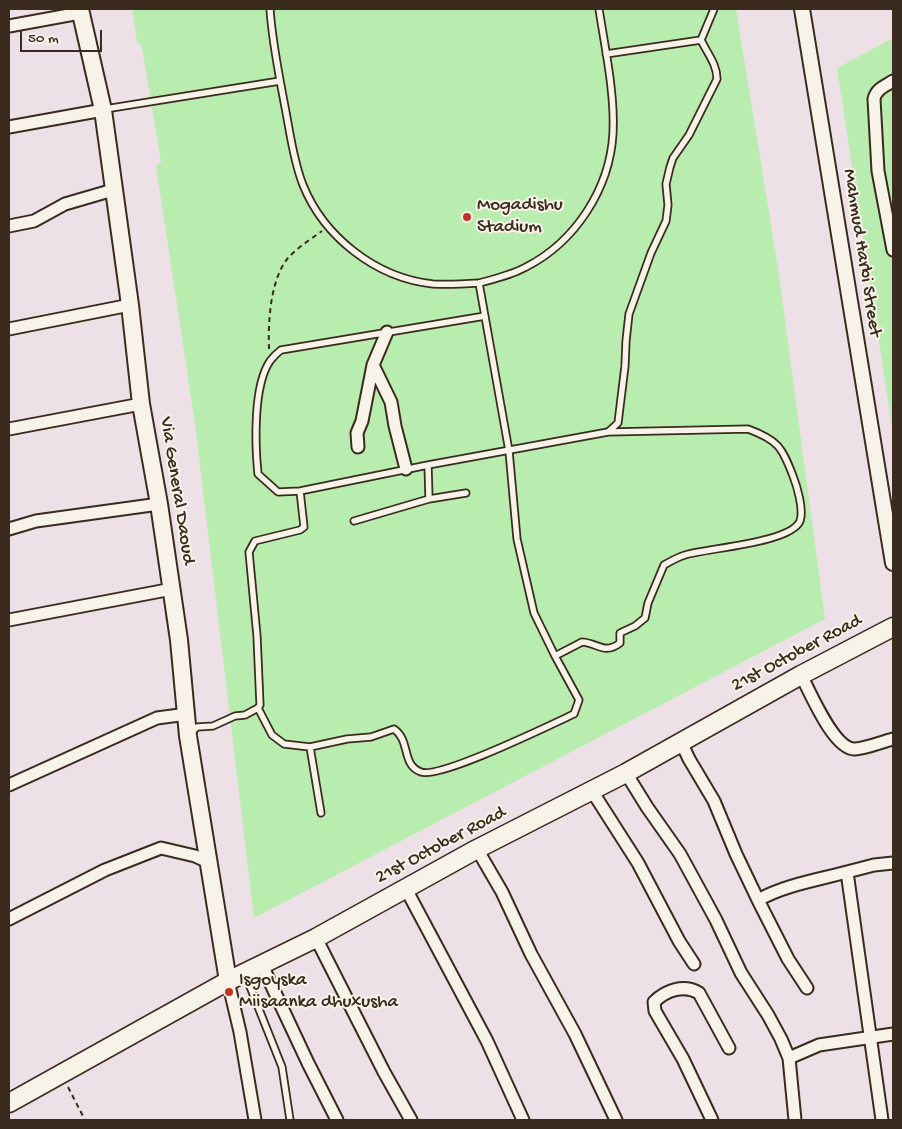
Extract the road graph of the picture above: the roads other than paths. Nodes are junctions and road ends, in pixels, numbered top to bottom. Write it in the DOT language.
graph roads {
  1 [pos="270,9"];
  2 [pos="599,9"];
  3 [pos="714,9"];
  4 [pos="802,9"];
  5 [pos="80,11"];
  6 [pos="9,26"];
  7 [pos="701,40"];
  8 [pos="606,54"];
  9 [pos="280,81"];
  10 [pos="893,81"];
  11 [pos="103,110"];
  12 [pos="9,127"];
  13 [pos="113,190"];
  14 [pos="9,226"];
  15 [pos="893,250"];
  16 [pos="479,283"];
  17 [pos="130,305"];
  18 [pos="485,316"];
  19 [pos="9,329"];
  20 [pos="387,332"];
  21 [pos="373,366"];
  22 [pos="142,404"];
  23 [pos="9,429"];
  24 [pos="608,432"];
  25 [pos="358,447"];
  26 [pos="509,450"];
  27 [pos="428,465"];
  28 [pos="406,469"];
  29 [pos="300,491"];
  30 [pos="466,493"];
  31 [pos="429,499"];
  32 [pos="159,504"];
  33 [pos="354,521"];
  34 [pos="9,529"];
  35 [pos="893,563"];
  36 [pos="172,589"];
  37 [pos="9,620"];
  38 [pos="893,627"];
  39 [pos="554,656"];
  40 [pos="801,675"];
  41 [pos="258,708"];
  42 [pos="186,714"];
  43 [pos="188,736"];
  44 [pos="893,740"];
  45 [pos="681,742"];
  46 [pos="310,747"];
  47 [pos="626,773"];
  48 [pos="9,785"];
  49 [pos="592,791"];
  50 [pos="321,813"];
  51 [pos="477,849"];
  52 [pos="208,862"];
  53 [pos="893,863"];
  54 [pos="847,872"];
  55 [pos="406,889"];
  56 [pos="758,900"];
  57 [pos="9,918"];
  58 [pos="316,938"];
  59 [pos="262,964"];
  60 [pos="694,964"];
  61 [pos="245,972"];
  62 [pos="228,981"];
  63 [pos="807,988"];
  64 [pos="893,1034"];
  65 [pos="870,1039"];
  66 [pos="729,1048"];
  67 [pos="789,1058"];
  68 [pos="9,1103"];
  69 [pos="255,1120"];
  70 [pos="290,1120"];
  71 [pos="337,1120"];
  72 [pos="411,1120"];
  73 [pos="523,1120"];
  74 [pos="616,1120"];
  75 [pos="712,1120"];
  76 [pos="795,1120"];
  77 [pos="882,1120"];
  1 -- 9 [label="lane"];
  2 -- 8 [label="lane"];
  3 -- 7 [label="lane"];
  4 -- 35 [label="street, Mahmud Harbi Street"];
  5 -- 6 [label="street"];
  5 -- 11 [label="main road, Via General Daoud"];
  7 -- 8 [label="lane"];
  7 -- 24 [label="lane"];
  8 -- 16 [label="lane"];
  9 -- 11 [label="lane"];
  9 -- 16 [label="lane"];
  10 -- 15 [label="street"];
  11 -- 12 [label="street"];
  11 -- 13 [label="main road, Via General Daoud"];
  13 -- 14 [label="street"];
  13 -- 17 [label="main road, Via General Daoud"];
  16 -- 18 [label="lane"];
  17 -- 19 [label="street"];
  17 -- 22 [label="main road, Via General Daoud"];
  18 -- 20 [label="lane"];
  18 -- 26 [label="lane"];
  20 -- 21 [label="street"];
  20 -- 29 [label="lane"];
  21 -- 25 [label="street"];
  21 -- 28 [label="street"];
  22 -- 23 [label="street"];
  22 -- 32 [label="main road, Via General Daoud"];
  24 -- 26 [label="lane"];
  24 -- 39 [label="lane"];
  26 -- 27 [label="lane"];
  26 -- 39 [label="lane"];
  27 -- 28 [label="lane"];
  27 -- 31 [label="lane"];
  28 -- 29 [label="lane"];
  29 -- 41 [label="lane"];
  30 -- 31 [label="lane"];
  31 -- 33 [label="lane"];
  32 -- 34 [label="street"];
  32 -- 36 [label="main road, Via General Daoud"];
  36 -- 37 [label="street"];
  36 -- 42 [label="main road, Via General Daoud"];
  38 -- 40 [label="main road, 21st October Road"];
  39 -- 46 [label="lane"];
  40 -- 44 [label="street"];
  40 -- 45 [label="main road, 21st October Road"];
  41 -- 43 [label="lane"];
  41 -- 46 [label="lane"];
  42 -- 43 [label="main road, Via General Daoud"];
  42 -- 48 [label="street"];
  43 -- 52 [label="main road, Via General Daoud"];
  45 -- 47 [label="main road, 21st October Road"];
  45 -- 56 [label="street"];
  46 -- 50 [label="lane"];
  47 -- 49 [label="main road, 21st October Road"];
  47 -- 67 [label="street"];
  49 -- 51 [label="main road, 21st October Road"];
  49 -- 60 [label="street"];
  51 -- 55 [label="main road, 21st October Road"];
  51 -- 74 [label="street"];
  52 -- 57 [label="street"];
  52 -- 62 [label="main road, Via General Daoud"];
  53 -- 54 [label="street"];
  54 -- 56 [label="street"];
  54 -- 65 [label="street"];
  55 -- 58 [label="main road, 21st October Road"];
  55 -- 73 [label="street"];
  56 -- 63 [label="street"];
  58 -- 59 [label="main road, 21st October Road"];
  58 -- 72 [label="street"];
  59 -- 61 [label="main road, 21st October Road"];
  59 -- 71 [label="street"];
  61 -- 62 [label="main road, 21st October Road"];
  61 -- 70 [label="lane"];
  62 -- 68 [label="main road, 21st October Road"];
  62 -- 69 [label="street"];
  64 -- 65 [label="street"];
  65 -- 67 [label="street"];
  65 -- 77 [label="street"];
  66 -- 75 [label="street"];
  67 -- 76 [label="street"];
}
